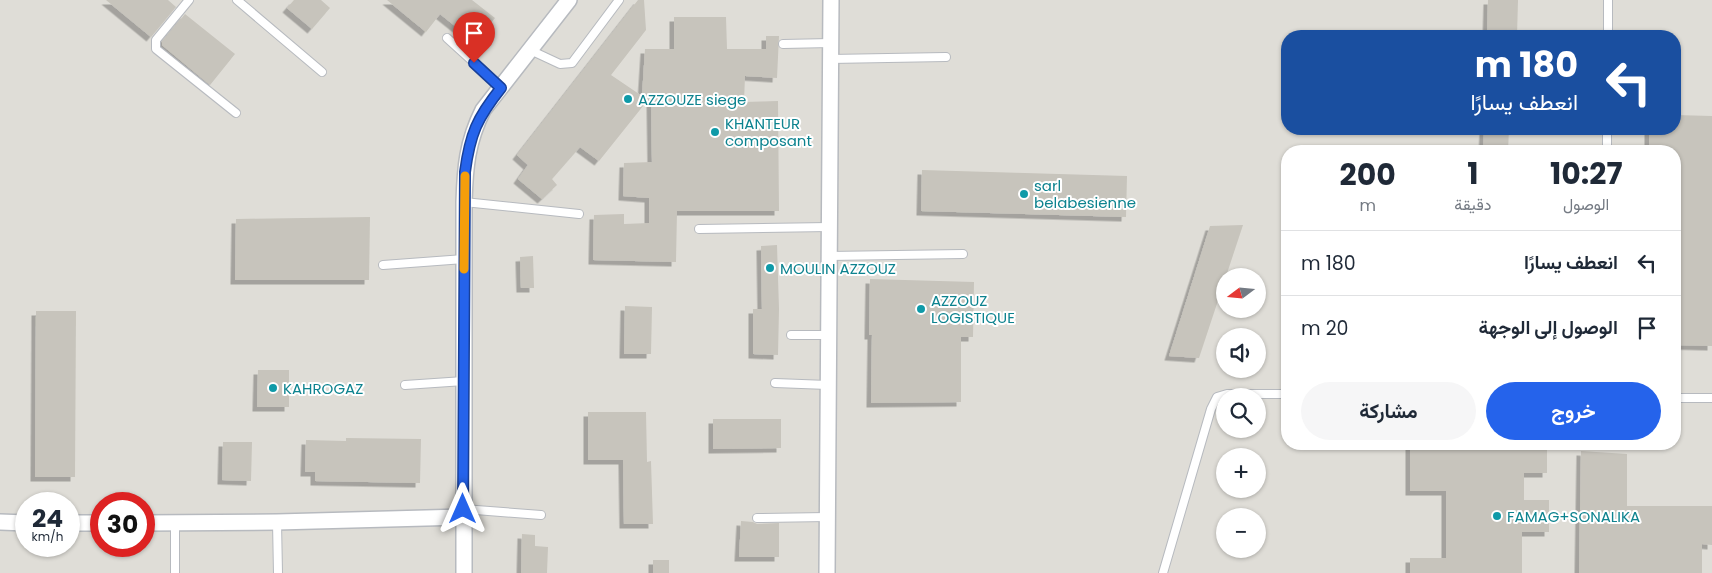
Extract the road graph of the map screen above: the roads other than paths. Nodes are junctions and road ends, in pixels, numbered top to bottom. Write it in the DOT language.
graph roads {
  1 [pos="189,0"];
  2 [pos="237,0"];
  3 [pos="619,0"];
  4 [pos="831,0"];
  5 [pos="1608,0"];
  6 [pos="564,2"];
  7 [pos="1608,30"];
  8 [pos="447,38"];
  9 [pos="830,43"];
  10 [pos="783,44"];
  11 [pos="530,50"];
  12 [pos="946,57"];
  13 [pos="830,59"];
  14 [pos="322,72"];
  15 [pos="501,88"];
  16 [pos="236,113"];
  17 [pos="464,202"];
  18 [pos="579,214"];
  19 [pos="829,227"];
  20 [pos="699,229"];
  21 [pos="963,254"];
  22 [pos="829,256"];
  23 [pos="464,258"];
  24 [pos="383,266"];
  25 [pos="791,335"];
  26 [pos="828,335"];
  27 [pos="464,381"];
  28 [pos="775,383"];
  29 [pos="405,385"];
  30 [pos="828,385"];
  31 [pos="1281,394"];
  32 [pos="1681,398"];
  33 [pos="1712,398"];
  34 [pos="463,513"];
  35 [pos="541,515"];
  36 [pos="827,517"];
  37 [pos="757,518"];
  38 [pos="0,522"];
  39 [pos="277,522"];
  40 [pos="15,523"];
  41 [pos="155,523"];
  42 [pos="175,523"];
  43 [pos="175,573"];
  44 [pos="278,573"];
  45 [pos="464,573"];
  46 [pos="827,573"];
  47 [pos="1162,573"];
  1 -- 16 [label="lane"];
  2 -- 14 [label="lane"];
  3 -- 11 [label="lane"];
  4 -- 9 [label="street"];
  5 -- 7 [label="lane"];
  6 -- 11 [label="street"];
  8 -- 15 [label="lane"];
  9 -- 10 [label="lane"];
  9 -- 13 [label="street"];
  11 -- 15 [label="street"];
  12 -- 13 [label="lane"];
  13 -- 19 [label="street"];
  15 -- 17 [label="street"];
  17 -- 18 [label="lane"];
  17 -- 23 [label="street"];
  19 -- 20 [label="lane"];
  19 -- 22 [label="street"];
  21 -- 22 [label="lane"];
  22 -- 26 [label="street"];
  23 -- 24 [label="lane"];
  23 -- 27 [label="street"];
  25 -- 26 [label="lane"];
  26 -- 30 [label="street"];
  27 -- 29 [label="lane"];
  27 -- 34 [label="street"];
  28 -- 30 [label="lane"];
  30 -- 36 [label="street"];
  31 -- 47 [label="lane"];
  32 -- 33 [label="lane"];
  34 -- 35 [label="lane"];
  34 -- 39 [label="street"];
  34 -- 45 [label="street"];
  36 -- 37 [label="lane"];
  36 -- 46 [label="street"];
  38 -- 40 [label="street"];
  39 -- 42 [label="street"];
  39 -- 44 [label="lane"];
  41 -- 42 [label="street"];
  42 -- 43 [label="lane"];
}
